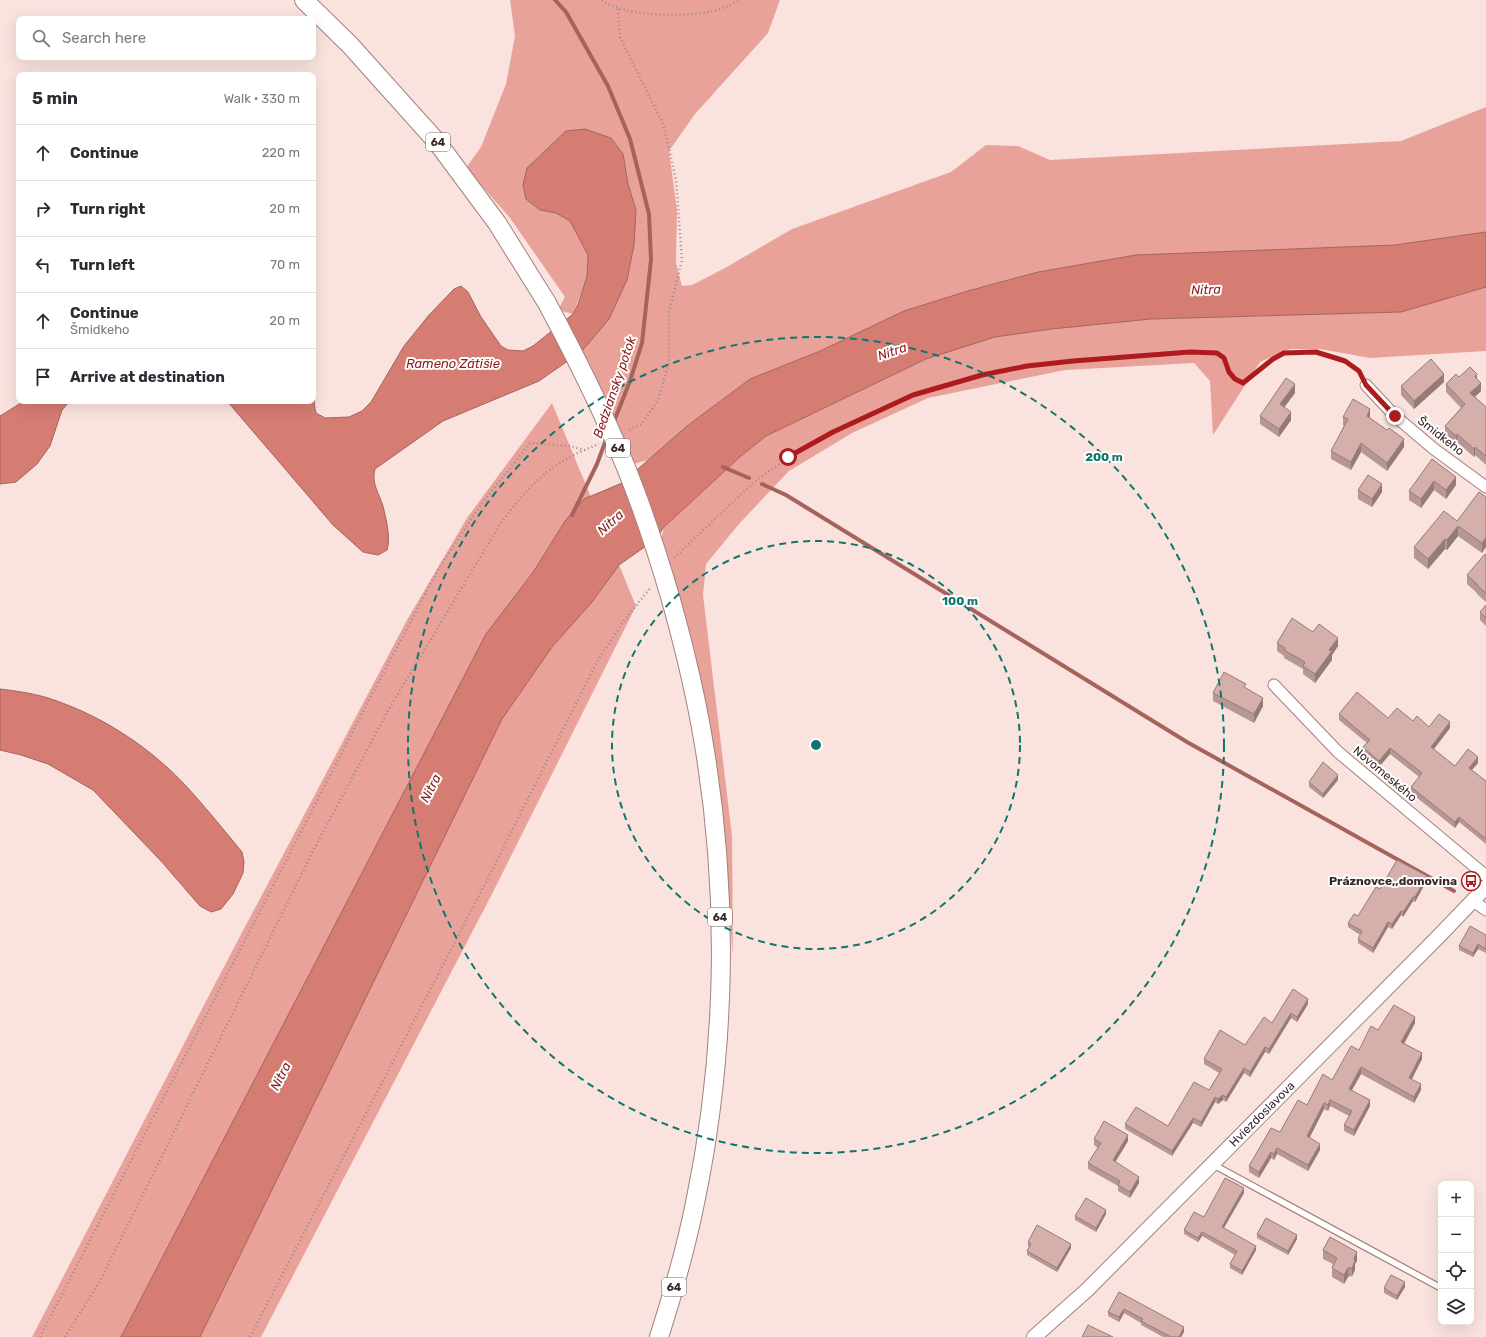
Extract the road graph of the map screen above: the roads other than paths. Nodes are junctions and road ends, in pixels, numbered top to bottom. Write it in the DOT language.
graph roads {
  1 [pos="304,0"];
  2 [pos="1366,385"];
  3 [pos="1486,487"];
  4 [pos="1274,685"];
  5 [pos="1486,876"];
  6 [pos="1486,887"];
  7 [pos="1473,901"];
  8 [pos="1486,910"];
  9 [pos="1212,1163"];
  10 [pos="1438,1286"];
  11 [pos="659,1337"];
  12 [pos="1034,1337"];
  1 -- 11 [label="main road, 64, bridge"];
  2 -- 3 [label="street, Šmidkeho"];
  4 -- 5 [label="street, Novomeského"];
  6 -- 7 [label="street, Hviezdoslavova"];
  7 -- 8 [label="street"];
  7 -- 9 [label="street, Hviezdoslavova"];
  9 -- 10 [label="lane"];
  9 -- 12 [label="street, Hviezdoslavova"];
}
